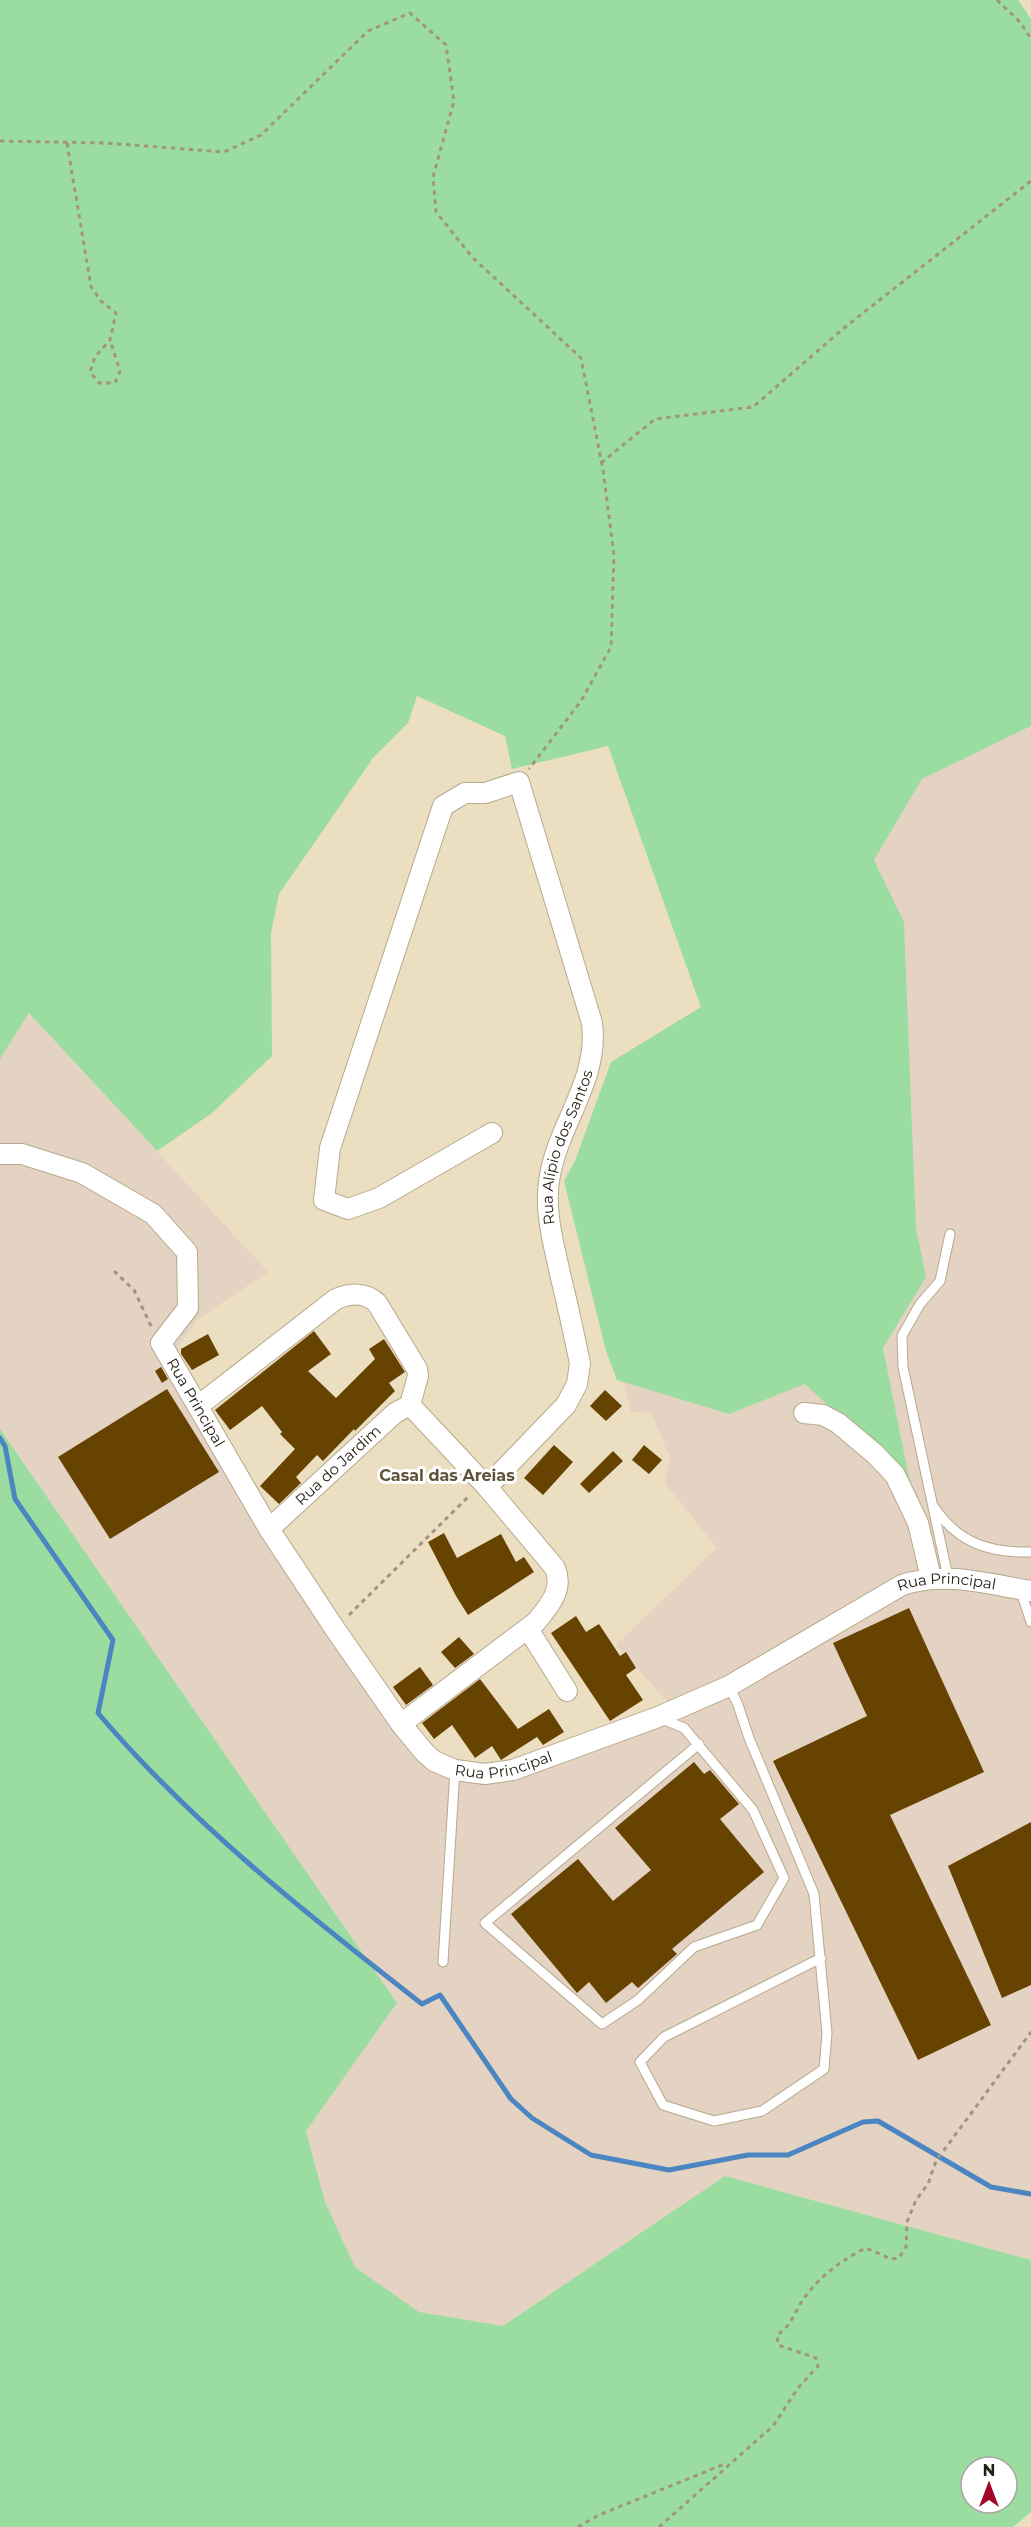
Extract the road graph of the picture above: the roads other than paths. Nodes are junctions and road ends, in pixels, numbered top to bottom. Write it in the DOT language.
graph roads {
  1 [pos="492,1133"];
  2 [pos="0,1154"];
  3 [pos="950,1234"];
  4 [pos="410,1405"];
  5 [pos="198,1406"];
  6 [pos="804,1413"];
  7 [pos="487,1487"];
  8 [pos="932,1502"];
  9 [pos="269,1529"];
  10 [pos="1031,1552"];
  11 [pos="939,1578"];
  12 [pos="1025,1590"];
  13 [pos="1031,1622"];
  14 [pos="528,1629"];
  15 [pos="729,1686"];
  16 [pos="567,1691"];
  17 [pos="658,1717"];
  18 [pos="401,1724"];
  19 [pos="699,1744"];
  20 [pos="455,1770"];
  21 [pos="820,1958"];
  22 [pos="443,1962"];
  1 -- 7 [label="street, Rua Alípio dos Santos"];
  2 -- 5 [label="street, Rua Principal"];
  3 -- 8 [label="lane"];
  4 -- 5 [label="street"];
  4 -- 7 [label="street"];
  4 -- 9 [label="street, Rua do Jardim"];
  5 -- 9 [label="street, Rua Principal"];
  6 -- 11 [label="street"];
  7 -- 14 [label="street"];
  8 -- 10 [label="lane"];
  8 -- 11 [label="lane"];
  9 -- 18 [label="street, Rua Principal"];
  11 -- 12 [label="street, Rua Principal"];
  11 -- 15 [label="street, Rua Principal"];
  12 -- 13 [label="lane"];
  14 -- 16 [label="street"];
  14 -- 18 [label="street"];
  15 -- 17 [label="street, Rua Principal"];
  15 -- 21 [label="lane"];
  17 -- 19 [label="lane"];
  17 -- 20 [label="street, Rua Principal"];
  18 -- 20 [label="street, Rua Principal"];
  19 -- 19 [label="lane"];
  20 -- 22 [label="lane"];
  21 -- 21 [label="lane"];
}
